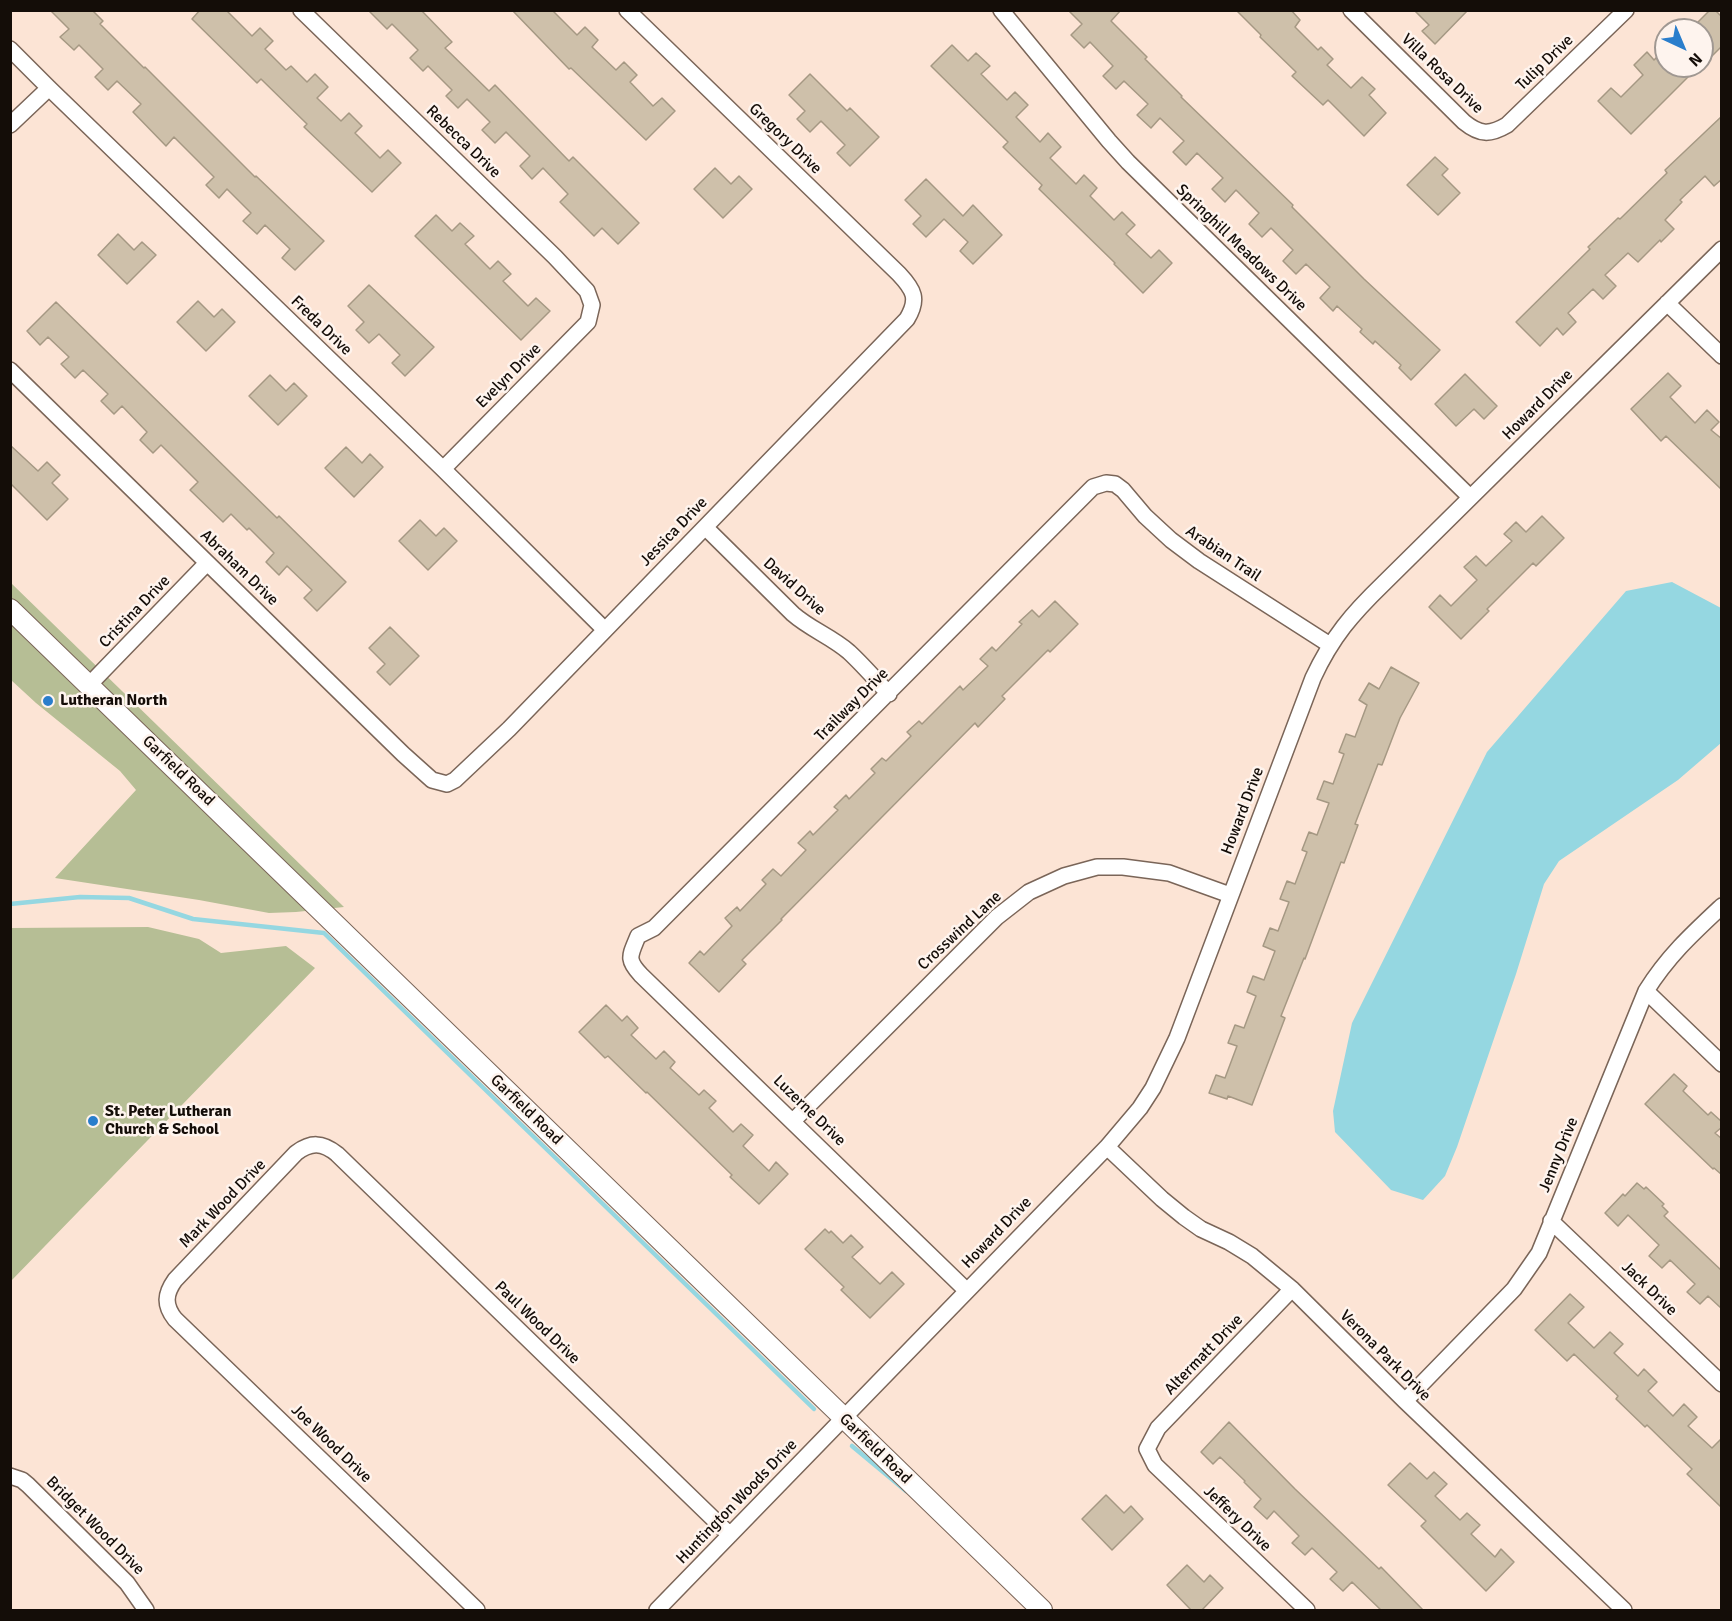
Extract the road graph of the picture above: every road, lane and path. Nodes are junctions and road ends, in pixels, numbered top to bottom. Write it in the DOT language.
graph roads {
  1 [pos="302,10"];
  2 [pos="627,10"];
  3 [pos="1001,10"];
  4 [pos="1350,10"];
  5 [pos="1626,10"];
  6 [pos="10,49"];
  7 [pos="49,88"];
  8 [pos="10,125"];
  9 [pos="1485,132"];
  10 [pos="1722,249"];
  11 [pos="914,296"];
  12 [pos="1666,303"];
  13 [pos="592,305"];
  14 [pos="1722,356"];
  15 [pos="10,370"];
  16 [pos="443,468"];
  17 [pos="1106,483"];
  18 [pos="1470,497"];
  19 [pos="705,527"];
  20 [pos="207,563"];
  21 [pos="10,609"];
  22 [pos="605,630"];
  23 [pos="1330,645"];
  24 [pos="89,685"];
  25 [pos="889,694"];
  26 [pos="447,784"];
  27 [pos="1230,895"];
  28 [pos="1722,906"];
  29 [pos="630,956"];
  30 [pos="1646,991"];
  31 [pos="1722,1064"];
  32 [pos="793,1120"];
  33 [pos="316,1144"];
  34 [pos="1107,1147"];
  35 [pos="1551,1221"];
  36 [pos="1292,1289"];
  37 [pos="967,1291"];
  38 [pos="166,1300"];
  39 [pos="1722,1384"];
  40 [pos="1405,1401"];
  41 [pos="843,1418"];
  42 [pos="1147,1449"];
  43 [pos="10,1476"];
  44 [pos="730,1535"];
  45 [pos="146,1611"];
  46 [pos="477,1611"];
  47 [pos="657,1611"];
  48 [pos="1042,1611"];
  49 [pos="1307,1611"];
  50 [pos="1624,1611"];
  1 -- 13 [label="street, Rebecca Drive"];
  2 -- 11 [label="street, Gregory Drive"];
  3 -- 18 [label="street, Springhill Meadows Drive"];
  4 -- 9 [label="street, Villa Rosa Drive"];
  5 -- 9 [label="street, Tulip Drive"];
  6 -- 7 [label="street, Freda Drive"];
  7 -- 8 [label="street"];
  7 -- 16 [label="street, Freda Drive"];
  10 -- 12 [label="street, Howard Drive"];
  11 -- 19 [label="street, Jessica Drive"];
  12 -- 14 [label="street"];
  12 -- 18 [label="street, Howard Drive"];
  13 -- 16 [label="street, Evelyn Drive"];
  15 -- 20 [label="street, Abraham Drive"];
  16 -- 22 [label="street, Freda Drive"];
  17 -- 23 [label="street, Arabian Trail"];
  17 -- 25 [label="street, Trailway Drive"];
  18 -- 23 [label="street, Howard Drive"];
  19 -- 22 [label="street, Jessica Drive"];
  19 -- 25 [label="street, David Drive"];
  20 -- 24 [label="street, Cristina Drive"];
  20 -- 26 [label="street, Abraham Drive"];
  21 -- 24 [label="street, Garfield Road"];
  22 -- 26 [label="street, Jessica Drive"];
  23 -- 27 [label="street, Howard Drive"];
  24 -- 41 [label="street, Garfield Road"];
  25 -- 29 [label="street, Trailway Drive"];
  27 -- 32 [label="street, Crosswind Lane"];
  27 -- 34 [label="street, Howard Drive"];
  28 -- 30 [label="street, Jenny Drive"];
  29 -- 32 [label="street, Luzerne Drive"];
  30 -- 31 [label="street"];
  30 -- 35 [label="street, Jenny Drive"];
  32 -- 37 [label="street, Luzerne Drive"];
  33 -- 38 [label="street, Mark Wood Drive"];
  33 -- 44 [label="street, Paul Wood Drive"];
  34 -- 36 [label="street, Verona Park Drive"];
  34 -- 37 [label="street, Howard Drive"];
  35 -- 39 [label="street, Jack Drive"];
  35 -- 40 [label="street, Jenny Drive"];
  36 -- 40 [label="street, Verona Park Drive"];
  36 -- 42 [label="street, Altermatt Drive"];
  37 -- 41 [label="street, Howard Drive"];
  38 -- 46 [label="street, Joe Wood Drive"];
  40 -- 50 [label="street, Verona Park Drive"];
  41 -- 44 [label="street, Huntington Woods Drive"];
  41 -- 48 [label="street, Garfield Road"];
  42 -- 49 [label="street, Jeffery Drive"];
  43 -- 45 [label="street, Bridget Wood Drive"];
  44 -- 47 [label="street, Huntington Woods Drive"];
}
